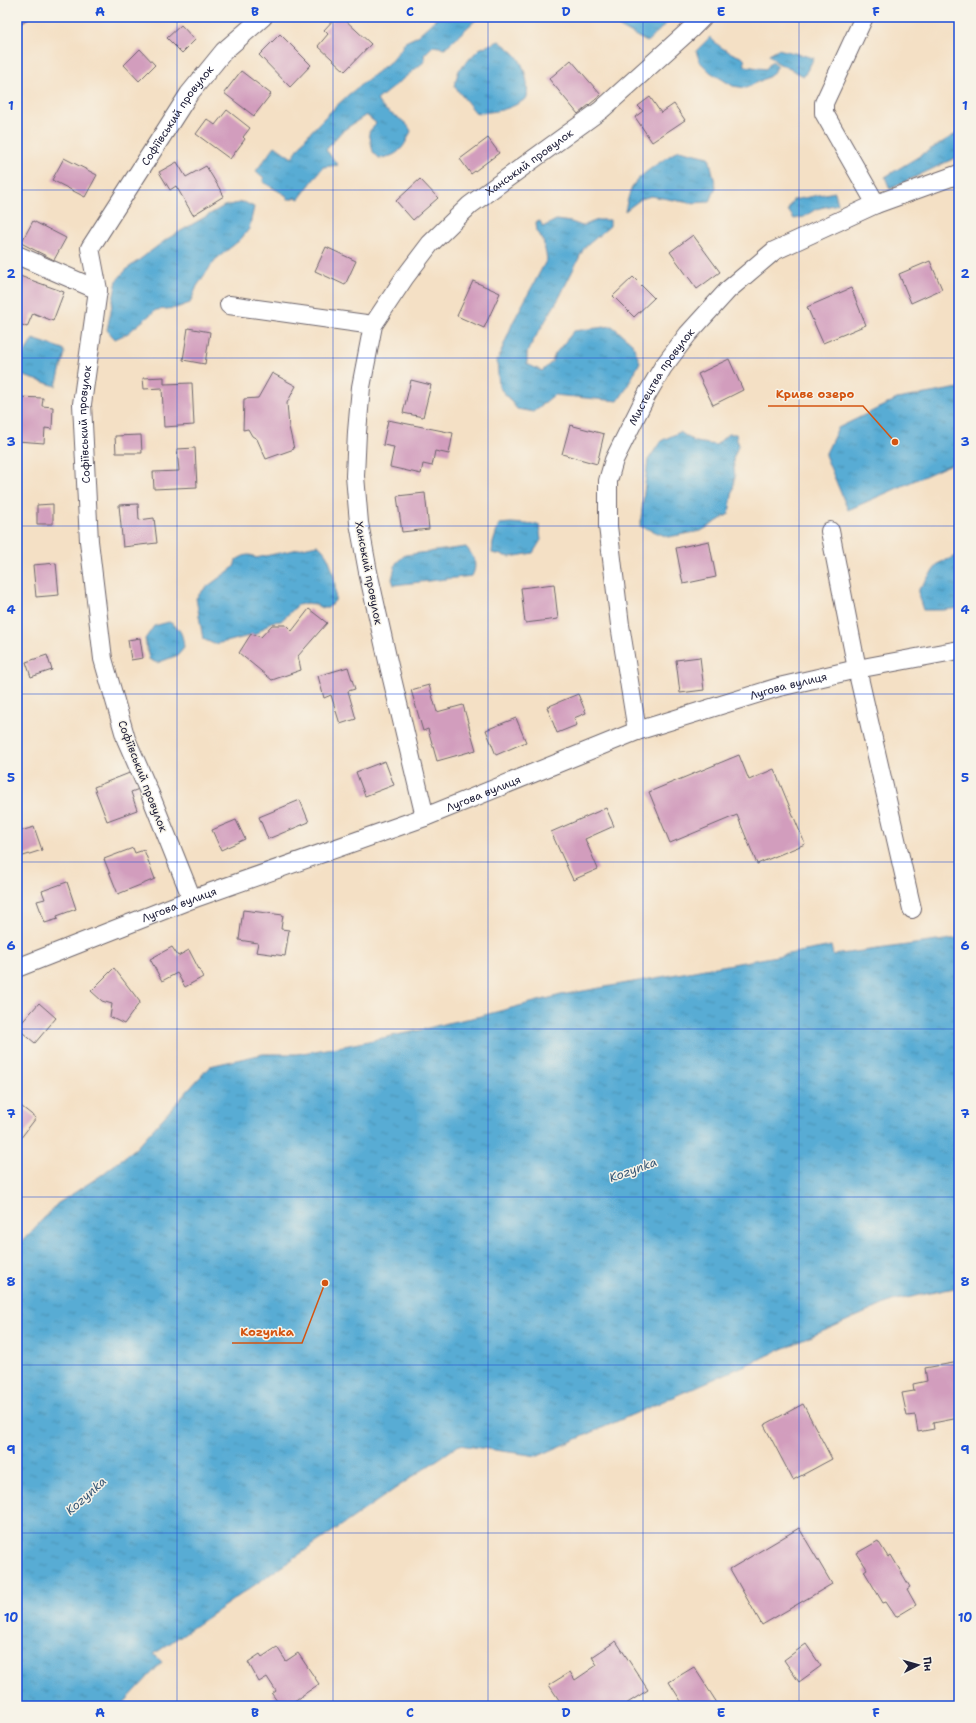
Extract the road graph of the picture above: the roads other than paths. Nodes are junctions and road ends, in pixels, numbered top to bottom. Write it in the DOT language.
graph roads {
  1 [pos="263,17"];
  2 [pos="703,17"];
  3 [pos="864,17"];
  4 [pos="959,174"];
  5 [pos="876,204"];
  6 [pos="17,255"];
  7 [pos="98,290"];
  8 [pos="229,305"];
  9 [pos="373,325"];
  10 [pos="830,531"];
  11 [pos="959,650"];
  12 [pos="857,669"];
  13 [pos="637,731"];
  14 [pos="425,817"];
  15 [pos="192,898"];
  16 [pos="912,909"];
  17 [pos="17,968"];
  1 -- 7 [label="street, Софіївський провулок"];
  2 -- 9 [label="street, Ханський провулок"];
  3 -- 5 [label="street"];
  4 -- 5 [label="street, Мистецтва провулок"];
  5 -- 13 [label="street, Мистецтва провулок"];
  6 -- 7 [label="street"];
  7 -- 15 [label="street, Софіївський провулок"];
  8 -- 9 [label="street"];
  9 -- 14 [label="street, Ханський провулок"];
  10 -- 12 [label="street"];
  11 -- 12 [label="street, Лугова вулиця"];
  12 -- 13 [label="street, Лугова вулиця"];
  12 -- 16 [label="street"];
  13 -- 14 [label="street, Лугова вулиця"];
  14 -- 15 [label="street, Лугова вулиця"];
  15 -- 17 [label="street, Лугова вулиця"];
}
